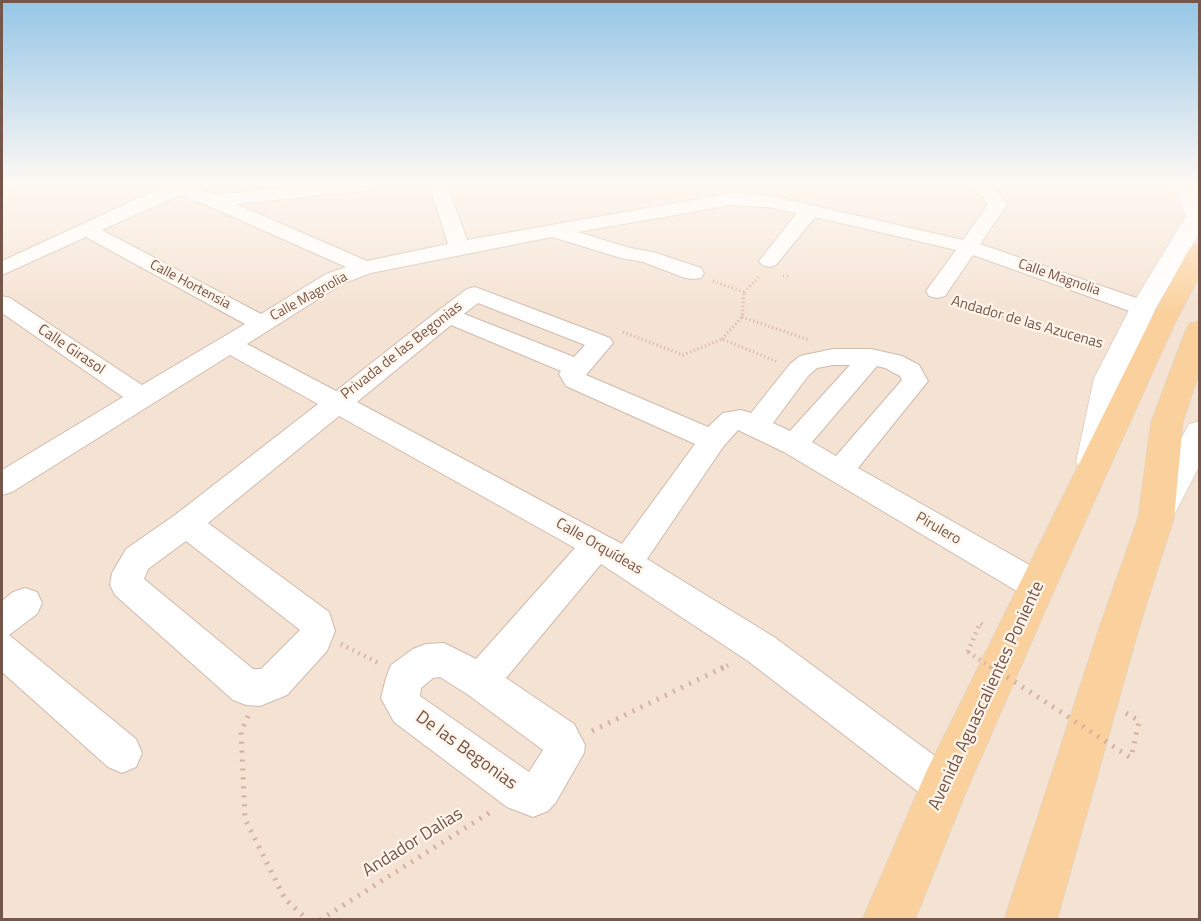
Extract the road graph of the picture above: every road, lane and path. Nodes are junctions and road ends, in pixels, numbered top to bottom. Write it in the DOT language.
graph roads {
  1 [pos="93,227"];
  2 [pos="272,227"];
  3 [pos="452,227"];
  4 [pos="671,227"];
  5 [pos="796,227"];
  6 [pos="883,227"];
  7 [pos="982,227"];
  8 [pos="1192,227"];
  9 [pos="87,230"];
  10 [pos="553,230"];
  11 [pos="651,236"];
  12 [pos="968,247"];
  13 [pos="459,248"];
  14 [pos="1200,251"];
  15 [pos="769,261"];
  16 [pos="365,268"];
  17 [pos="2,269"];
  18 [pos="693,273"];
  19 [pos="744,292"];
  20 [pos="946,297"];
  21 [pos="2,303"];
  22 [pos="1143,308"];
  23 [pos="447,315"];
  24 [pos="742,317"];
  25 [pos="261,323"];
  26 [pos="1200,329"];
  27 [pos="722,339"];
  28 [pos="601,343"];
  29 [pos="229,344"];
  30 [pos="1123,350"];
  31 [pos="871,357"];
  32 [pos="804,366"];
  33 [pos="577,368"];
  34 [pos="141,397"];
  35 [pos="337,403"];
  36 [pos="755,427"];
  37 [pos="1200,432"];
  38 [pos="713,440"];
  39 [pos="794,445"];
  40 [pos="839,472"];
  41 [pos="1090,474"];
  42 [pos="2,483"];
  43 [pos="1156,518"];
  44 [pos="186,524"];
  45 [pos="597,544"];
  46 [pos="627,562"];
  47 [pos="1037,586"];
  48 [pos="980,623"];
  49 [pos="318,631"];
  50 [pos="2,649"];
  51 [pos="761,649"];
  52 [pos="404,678"];
  53 [pos="480,681"];
  54 [pos="260,688"];
  55 [pos="1139,721"];
  56 [pos="565,745"];
  57 [pos="122,753"];
  58 [pos="944,787"];
  59 [pos="522,792"];
  60 [pos="1041,908"];
  61 [pos="308,920"];
  62 [pos="320,920"];
  63 [pos="888,920"];
  1 -- 9 [label="street"];
  2 -- 16 [label="street"];
  3 -- 13 [label="street"];
  4 -- 11 [label="street, Calle Magnolia"];
  5 -- 15 [label="street"];
  6 -- 12 [label="street, Calle Magnolia"];
  7 -- 12 [label="street"];
  8 -- 22 [label="street, Avenida Aguascalientes Poniente"];
  9 -- 17 [label="street"];
  9 -- 25 [label="street, Calle Hortensia"];
  10 -- 11 [label="street, Calle Magnolia"];
  10 -- 11 [label="street"];
  10 -- 13 [label="street, Calle Magnolia"];
  11 -- 18 [label="street"];
  12 -- 20 [label="street"];
  12 -- 22 [label="street, Calle Magnolia"];
  13 -- 16 [label="street, Calle Magnolia"];
  14 -- 41 [label="main road, Avenida Aguascalientes Poniente"];
  16 -- 25 [label="street, Calle Magnolia"];
  18 -- 19 [label="path"];
  19 -- 24 [label="path"];
  20 -- 30 [label="path, Andador de las Azucenas"];
  21 -- 34 [label="street, Calle Girasol"];
  22 -- 30 [label="street, Avenida Aguascalientes Poniente"];
  23 -- 28 [label="street, Privada de las Begonias"];
  23 -- 33 [label="street"];
  23 -- 35 [label="street, Privada de las Begonias"];
  24 -- 27 [label="path"];
  24 -- 32 [label="path"];
  25 -- 29 [label="street, Calle Magnolia"];
  26 -- 43 [label="main road"];
  27 -- 28 [label="path"];
  27 -- 32 [label="path"];
  28 -- 33 [label="street"];
  29 -- 34 [label="street, Calle Magnolia"];
  29 -- 35 [label="street, Calle Orquídeas"];
  30 -- 41 [label="street, Avenida Aguascalientes Poniente"];
  31 -- 32 [label="street"];
  31 -- 39 [label="street"];
  31 -- 40 [label="street"];
  32 -- 36 [label="street"];
  33 -- 38 [label="street"];
  34 -- 42 [label="street, Calle Magnolia"];
  35 -- 44 [label="street"];
  35 -- 45 [label="street, Calle Orquídeas"];
  36 -- 38 [label="street"];
  36 -- 39 [label="street, Pirulero"];
  37 -- 43 [label="street"];
  38 -- 46 [label="street"];
  39 -- 40 [label="street, Pirulero"];
  40 -- 47 [label="street, Pirulero"];
  41 -- 47 [label="main road, Avenida Aguascalientes Poniente"];
  43 -- 60 [label="main road"];
  44 -- 49 [label="street"];
  44 -- 54 [label="street"];
  45 -- 46 [label="street, Calle Orquídeas"];
  45 -- 53 [label="street"];
  46 -- 51 [label="street, Calle Orquídeas"];
  47 -- 58 [label="main road, Avenida Aguascalientes Poniente"];
  48 -- 55 [label="path, bridge"];
  49 -- 52 [label="path"];
  49 -- 54 [label="street"];
  50 -- 57 [label="street"];
  51 -- 56 [label="path"];
  51 -- 58 [label="street, Calle Orquídeas"];
  52 -- 53 [label="street"];
  52 -- 59 [label="street, De las Begonias"];
  53 -- 56 [label="street"];
  54 -- 61 [label="path"];
  56 -- 59 [label="street, De las Begonias"];
  58 -- 63 [label="main road, Avenida Aguascalientes Poniente"];
  59 -- 62 [label="path, Andador Dalias"];
}
